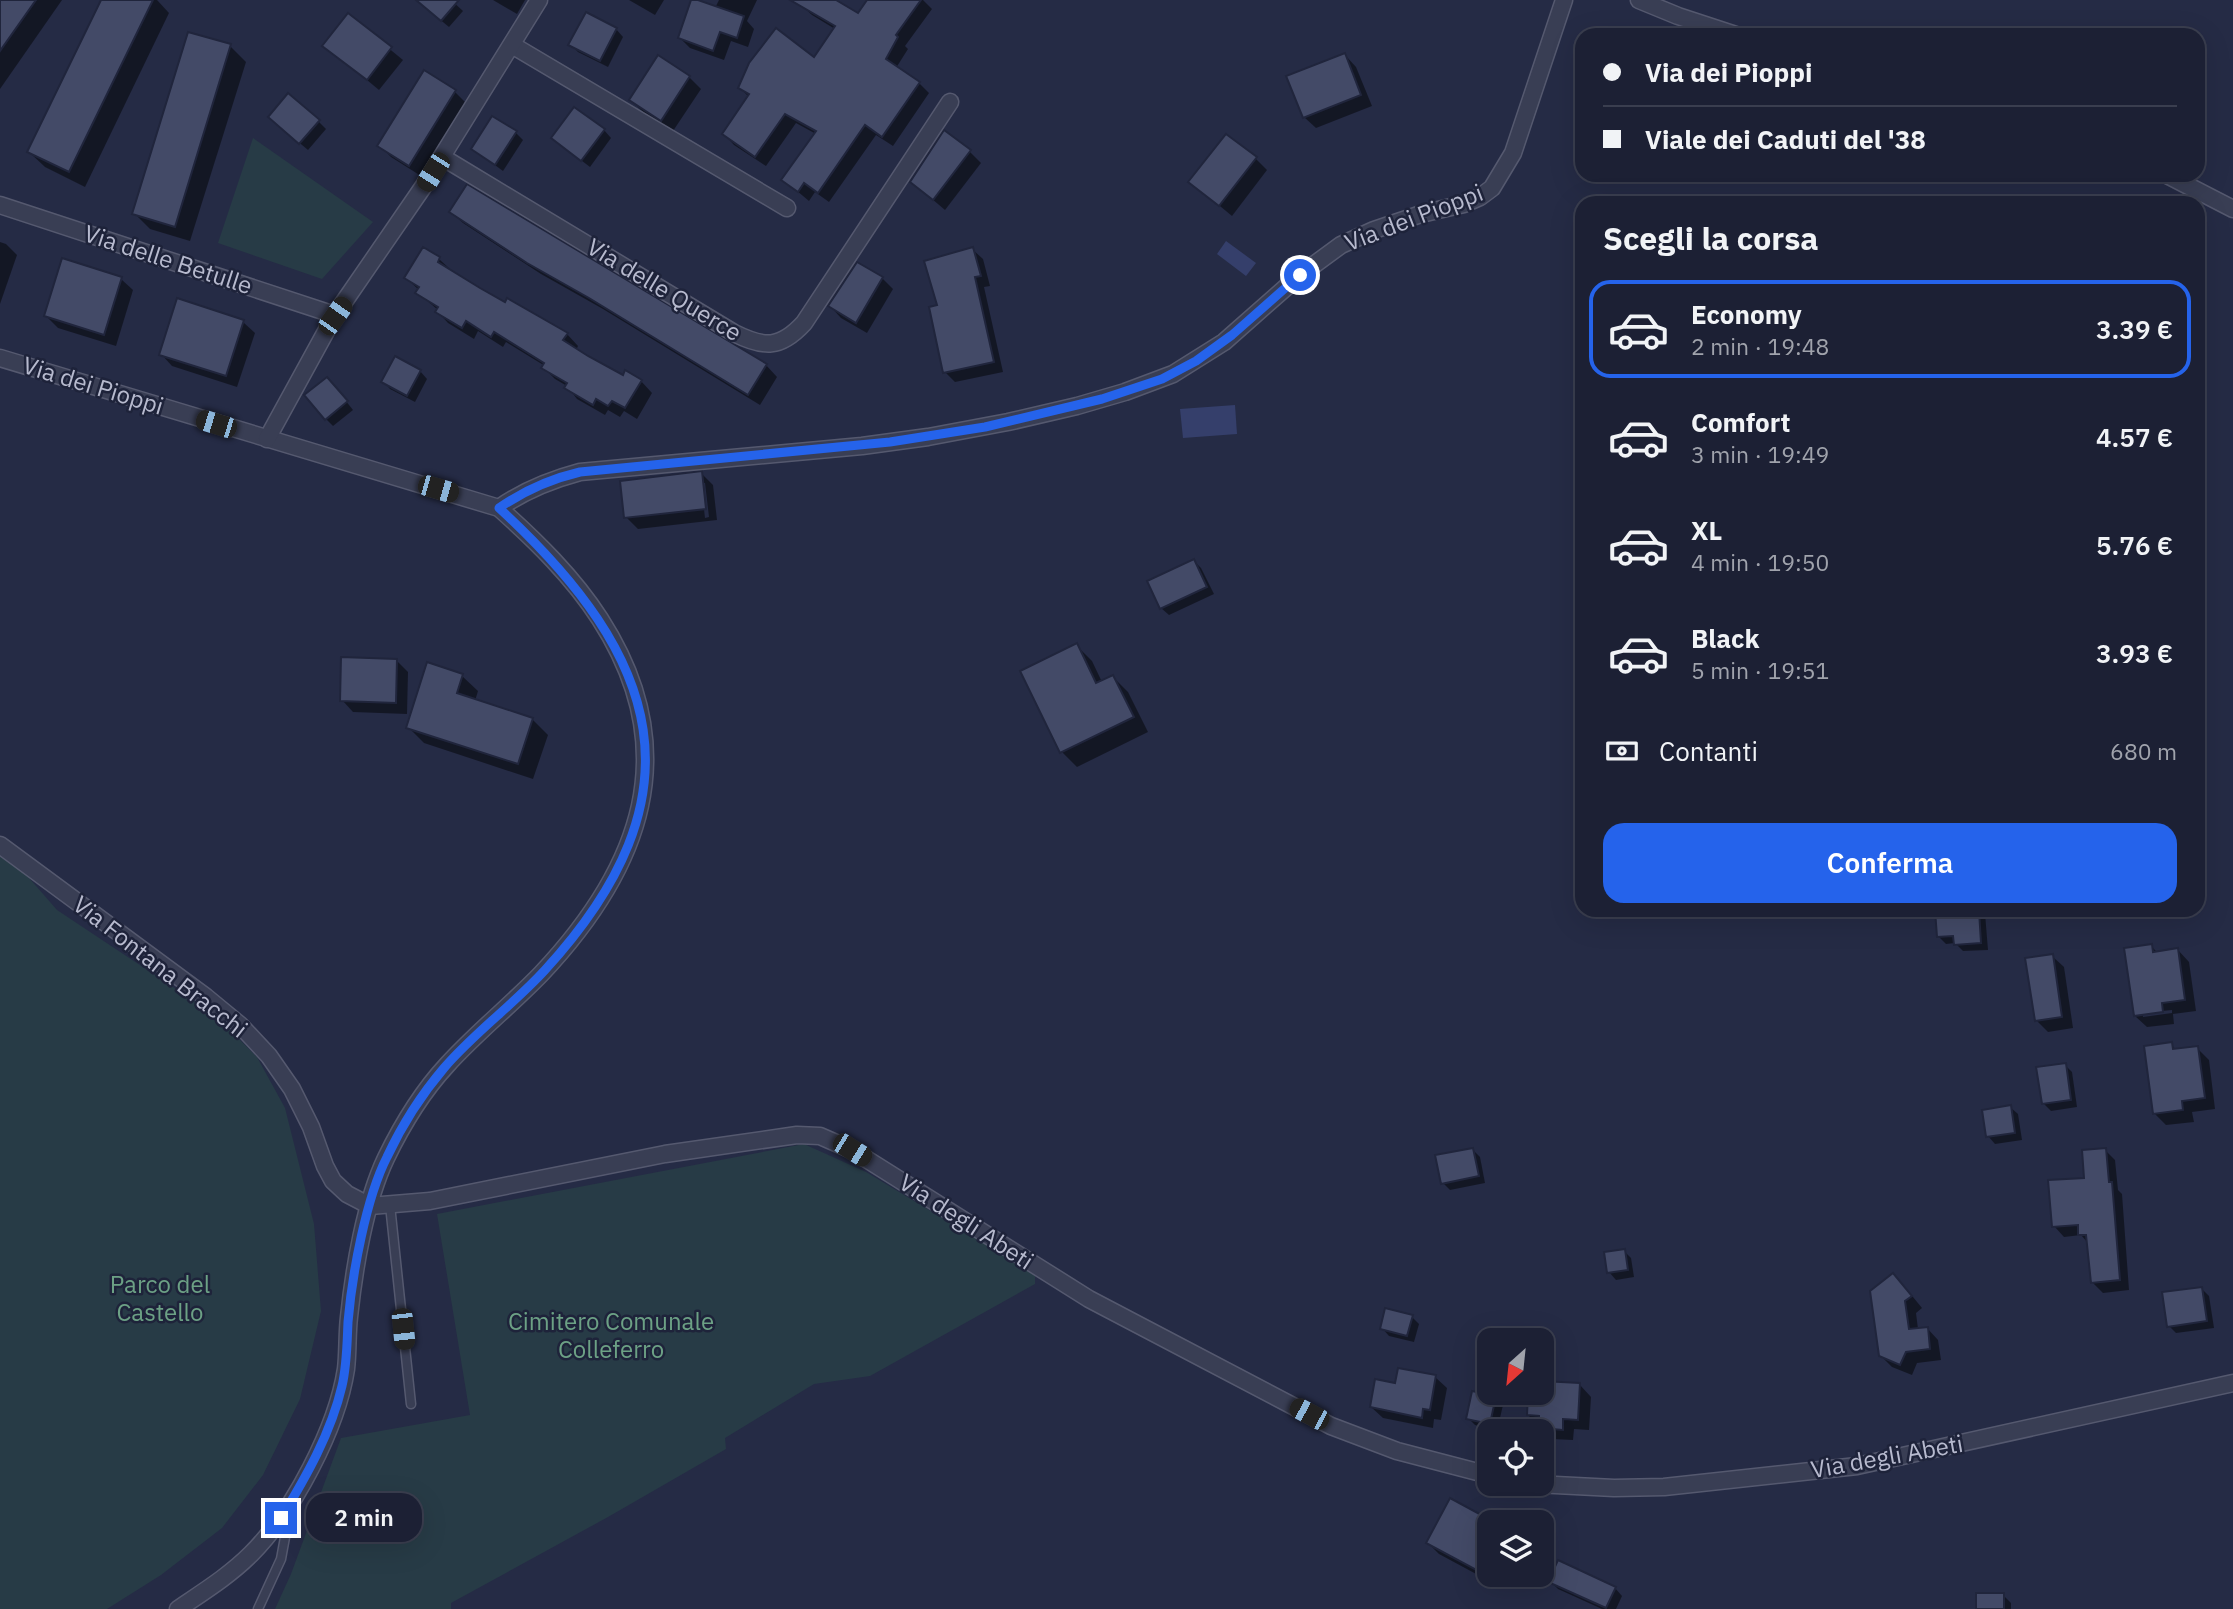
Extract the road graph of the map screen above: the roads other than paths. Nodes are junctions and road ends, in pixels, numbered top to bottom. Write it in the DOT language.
graph roads {
  1 [pos="539,0"];
  2 [pos="1564,0"];
  3 [pos="1639,0"];
  4 [pos="1715,28"];
  5 [pos="512,45"];
  6 [pos="950,102"];
  7 [pos="442,157"];
  8 [pos="2181,182"];
  9 [pos="0,205"];
  10 [pos="788,208"];
  11 [pos="2233,209"];
  12 [pos="335,316"];
  13 [pos="0,358"];
  14 [pos="267,439"];
  15 [pos="499,508"];
  16 [pos="0,845"];
  17 [pos="390,1205"];
  18 [pos="370,1206"];
  19 [pos="2233,1382"];
  20 [pos="411,1404"];
  21 [pos="1477,1472"];
  22 [pos="1554,1485"];
  23 [pos="291,1502"];
  24 [pos="178,1609"];
  25 [pos="258,1609"];
  1 -- 5 [label="street"];
  2 -- 15 [label="street, Via dei Pioppi"];
  3 -- 4 [label="street"];
  5 -- 7 [label="street"];
  5 -- 10 [label="street"];
  6 -- 7 [label="street, Via delle Querce"];
  7 -- 12 [label="street"];
  8 -- 11 [label="street"];
  9 -- 12 [label="street, Via delle Betulle"];
  12 -- 14 [label="street"];
  13 -- 14 [label="street, Via dei Pioppi"];
  14 -- 15 [label="street, Via dei Pioppi"];
  15 -- 18 [label="street"];
  16 -- 18 [label="street, Via Fontana Bracchi"];
  17 -- 18 [label="street, Via degli Abeti"];
  17 -- 20 [label="lane"];
  17 -- 21 [label="street, Via degli Abeti"];
  18 -- 23 [label="street"];
  19 -- 22 [label="street, Via degli Abeti"];
  23 -- 24 [label="street"];
  23 -- 25 [label="lane"];
}
